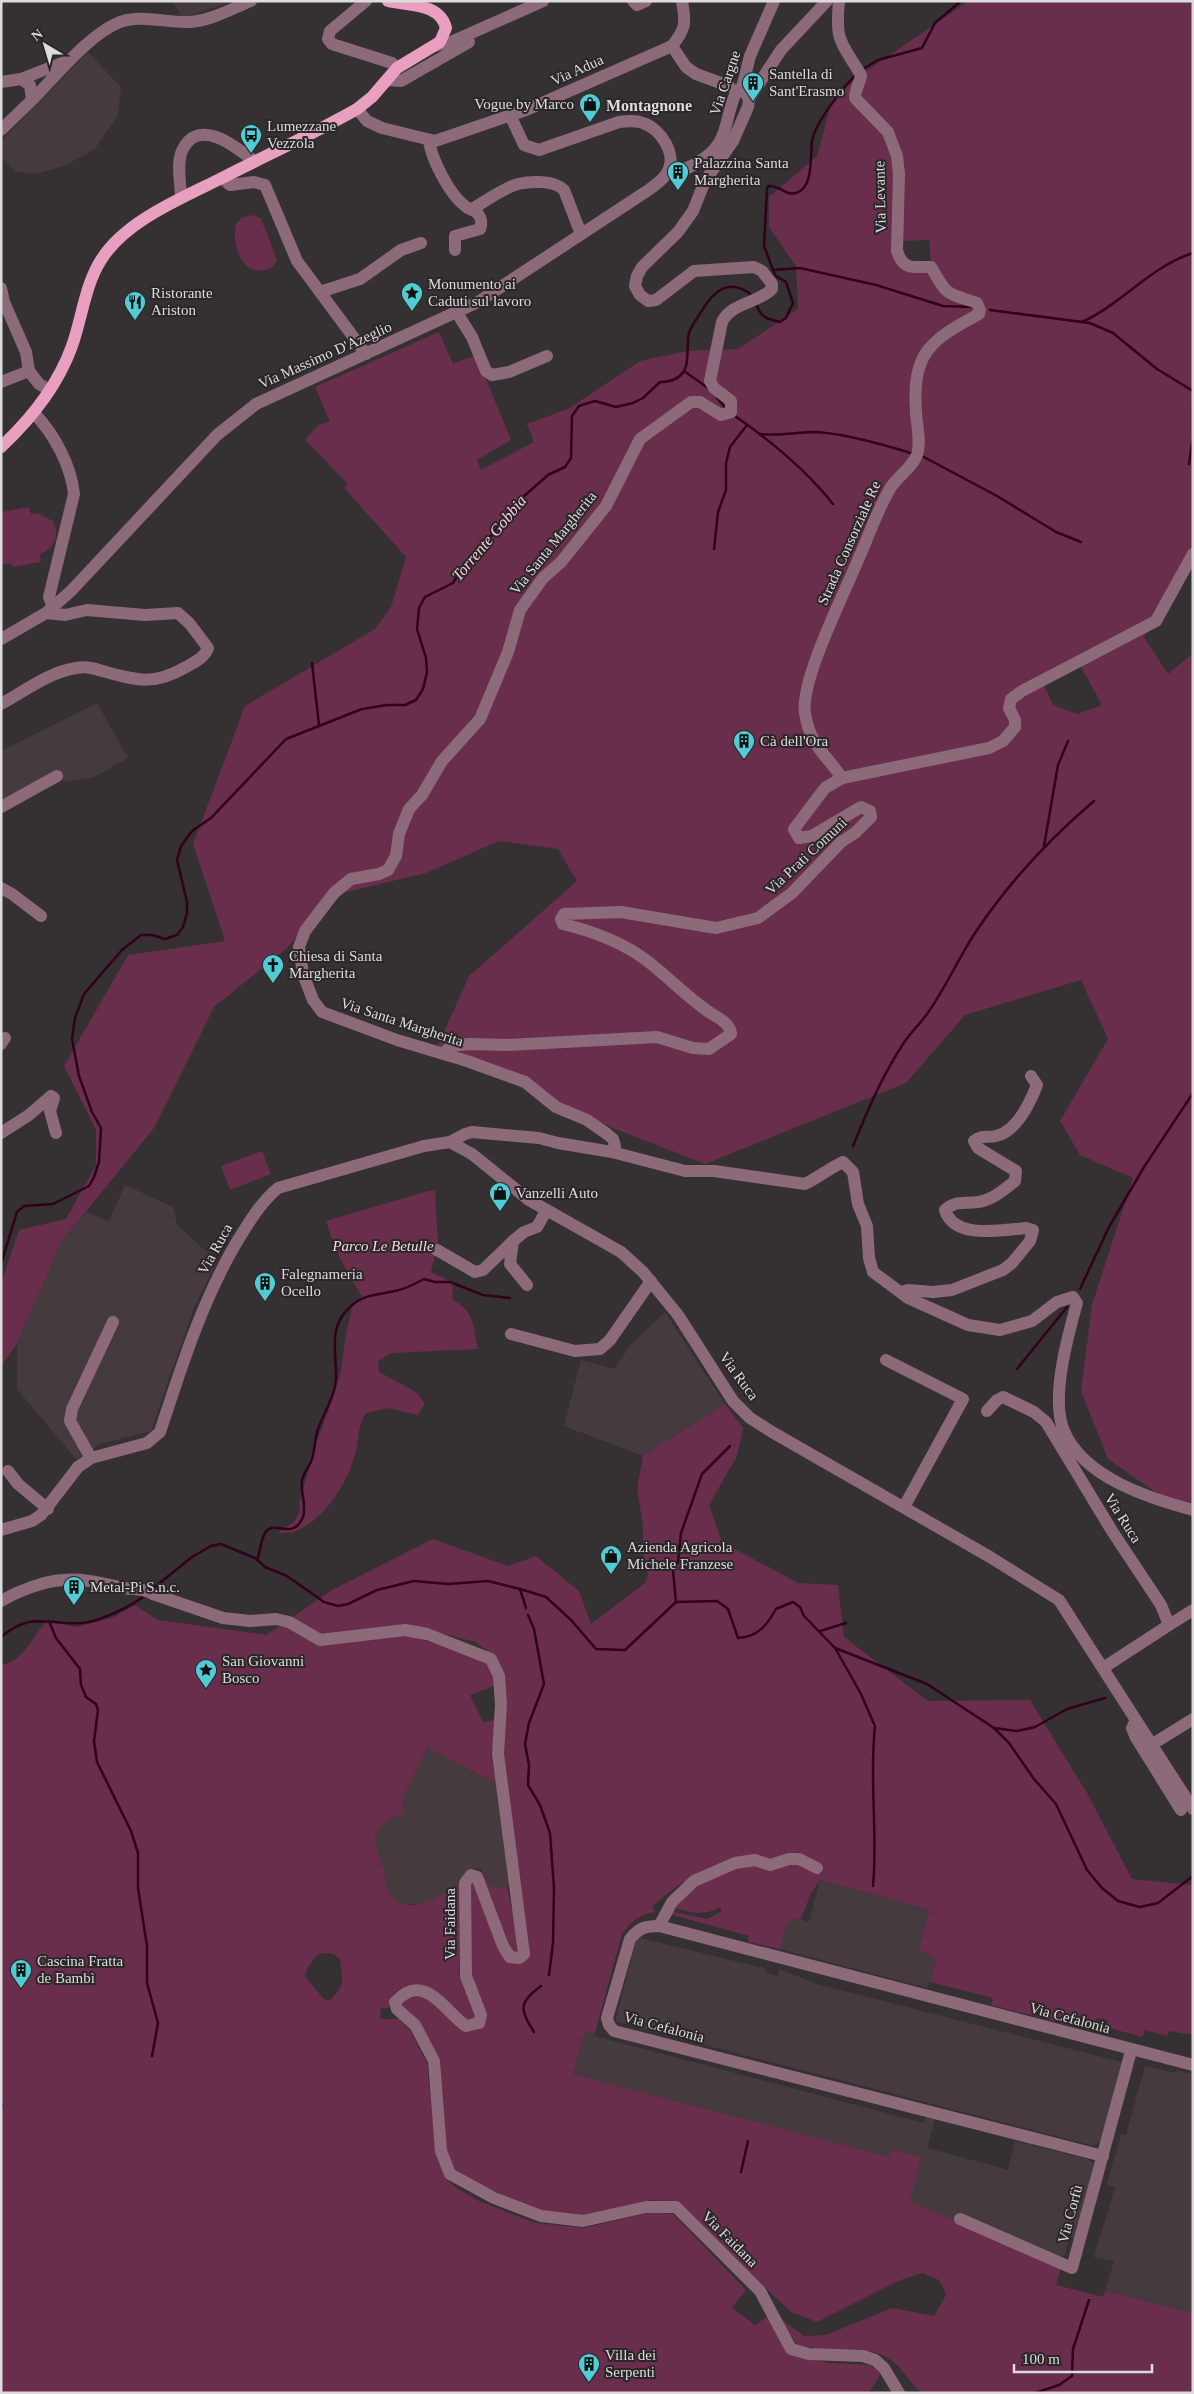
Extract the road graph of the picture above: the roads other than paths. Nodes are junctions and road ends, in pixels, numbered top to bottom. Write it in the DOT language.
graph roads {
  1 [pos="251,1"];
  2 [pos="366,1"];
  3 [pos="388,1"];
  4 [pos="543,1"];
  5 [pos="632,1"];
  6 [pos="646,1"];
  7 [pos="682,1"];
  8 [pos="774,1"];
  9 [pos="827,1"];
  10 [pos="839,1"];
  11 [pos="477,38"];
  12 [pos="434,46"];
  13 [pos="672,46"];
  14 [pos="74,58"];
  15 [pos="397,68"];
  16 [pos="21,79"];
  17 [pos="387,80"];
  18 [pos="1,82"];
  19 [pos="729,86"];
  20 [pos="746,93"];
  21 [pos="32,100"];
  22 [pos="357,109"];
  23 [pos="510,115"];
  24 [pos="1,130"];
  25 [pos="429,140"];
  26 [pos="671,157"];
  27 [pos="254,161"];
  28 [pos="694,165"];
  29 [pos="668,172"];
  30 [pos="222,178"];
  31 [pos="181,198"];
  32 [pos="472,209"];
  33 [pos="581,234"];
  34 [pos="421,243"];
  35 [pos="455,250"];
  36 [pos="931,267"];
  37 [pos="1,288"];
  38 [pos="320,292"];
  39 [pos="457,313"];
  40 [pos="366,354"];
  41 [pos="547,356"];
  42 [pos="29,371"];
  43 [pos="1,382"];
  44 [pos="50,390"];
  45 [pos="34,413"];
  46 [pos="1,447"];
  47 [pos="1193,554"];
  48 [pos="49,609"];
  49 [pos="1,639"];
  50 [pos="1,704"];
  51 [pos="57,776"];
  52 [pos="842,778"];
  53 [pos="1,808"];
  54 [pos="1,888"];
  55 [pos="41,916"];
  56 [pos="448,1055"];
  57 [pos="1030,1076"];
  58 [pos="1,1132"];
  59 [pos="56,1133"];
  60 [pos="450,1142"];
  61 [pos="612,1152"];
  62 [pos="546,1211"];
  63 [pos="513,1241"];
  64 [pos="437,1250"];
  65 [pos="651,1281"];
  66 [pos="527,1285"];
  67 [pos="902,1292"];
  68 [pos="113,1322"];
  69 [pos="511,1334"];
  70 [pos="886,1360"];
  71 [pos="987,1411"];
  72 [pos="91,1458"];
  73 [pos="8,1471"];
  74 [pos="904,1507"];
  75 [pos="48,1509"];
  76 [pos="1193,1510"];
  77 [pos="1,1530"];
  78 [pos="1,1601"];
  79 [pos="1193,1610"];
  80 [pos="1169,1625"];
  81 [pos="1103,1668"];
  82 [pos="1193,1719"];
  83 [pos="1136,1720"];
  84 [pos="1151,1745"];
  85 [pos="1187,1810"];
  86 [pos="817,1868"];
  87 [pos="659,1926"];
  88 [pos="1131,2051"];
  89 [pos="1193,2065"];
  90 [pos="1102,2156"];
  91 [pos="960,2219"];
  92 [pos="898,2393"];
  1 -- 14 [label="street"];
  2 -- 15 [label="street"];
  3 -- 12 [label="main road"];
  4 -- 12 [label="street"];
  5 -- 6 [label="street"];
  7 -- 13 [label="street"];
  8 -- 20 [label="street, Via Cargne"];
  9 -- 20 [label="street"];
  10 -- 36 [label="street, Via Levante"];
  11 -- 17 [label="street"];
  12 -- 15 [label="main road"];
  13 -- 19 [label="street"];
  13 -- 23 [label="street, Via Adua"];
  14 -- 16 [label="street"];
  14 -- 21 [label="street"];
  15 -- 17 [label="main road"];
  16 -- 18 [label="street"];
  16 -- 21 [label="street"];
  17 -- 22 [label="main road"];
  20 -- 28 [label="street, Via Cargne"];
  20 -- 56 [label="street, Via Santa Margherita"];
  21 -- 24 [label="street"];
  22 -- 25 [label="street, Via Adua"];
  22 -- 27 [label="main road"];
  23 -- 25 [label="street, Via Adua"];
  23 -- 26 [label="street"];
  25 -- 32 [label="street"];
  26 -- 28 [label="street"];
  26 -- 29 [label="street"];
  27 -- 30 [label="main road"];
  27 -- 31 [label="street"];
  28 -- 29 [label="street, Via Cargne"];
  29 -- 33 [label="street, Via Massimo D'Azeglio"];
  30 -- 31 [label="main road"];
  30 -- 38 [label="street"];
  31 -- 44 [label="main road"];
  32 -- 33 [label="street"];
  32 -- 35 [label="street"];
  33 -- 39 [label="street, Via Massimo D'Azeglio"];
  34 -- 38 [label="street"];
  36 -- 52 [label="street, Strada Consorziale Re"];
  37 -- 42 [label="street"];
  38 -- 40 [label="street"];
  39 -- 40 [label="street, Via Massimo D'Azeglio"];
  39 -- 41 [label="street"];
  40 -- 48 [label="street, Via Massimo D'Azeglio"];
  42 -- 43 [label="street"];
  42 -- 44 [label="street"];
  44 -- 45 [label="main road"];
  45 -- 46 [label="main road"];
  45 -- 48 [label="street"];
  47 -- 52 [label="street, Via Prati Comuni"];
  48 -- 49 [label="street, Via Massimo D'Azeglio"];
  48 -- 50 [label="street"];
  51 -- 53 [label="street"];
  52 -- 56 [label="street, Via Prati Comuni"];
  54 -- 55 [label="street"];
  56 -- 61 [label="street, Via Santa Margherita"];
  57 -- 67 [label="street"];
  58 -- 59 [label="street"];
  60 -- 61 [label="street, Via Ruca"];
  60 -- 62 [label="street, Via Ruca"];
  60 -- 72 [label="street, Via Ruca"];
  61 -- 67 [label="street"];
  62 -- 63 [label="street"];
  62 -- 65 [label="street, Via Ruca"];
  63 -- 64 [label="street"];
  63 -- 66 [label="street"];
  65 -- 69 [label="street"];
  65 -- 74 [label="street, Via Ruca"];
  67 -- 76 [label="street"];
  68 -- 72 [label="street"];
  70 -- 74 [label="street"];
  71 -- 80 [label="street, Via Ruca"];
  72 -- 75 [label="street, Via Ruca"];
  73 -- 75 [label="street"];
  74 -- 81 [label="street, Via Ruca"];
  75 -- 77 [label="street, Via Ruca"];
  78 -- 92 [label="street, Via Faidana"];
  79 -- 80 [label="street"];
  80 -- 81 [label="street"];
  81 -- 83 [label="street, Via Ruca"];
  82 -- 84 [label="street"];
  83 -- 84 [label="street, Via Ruca"];
  83 -- 85 [label="street, Via Ruca"];
  84 -- 85 [label="street, Via Ruca"];
  86 -- 87 [label="street"];
  87 -- 88 [label="street, Via Cefalonia"];
  87 -- 90 [label="street, Via Cefalonia"];
  88 -- 89 [label="street"];
  88 -- 90 [label="street, Via Corfù"];
  90 -- 91 [label="street, Via Corfù"];
}
